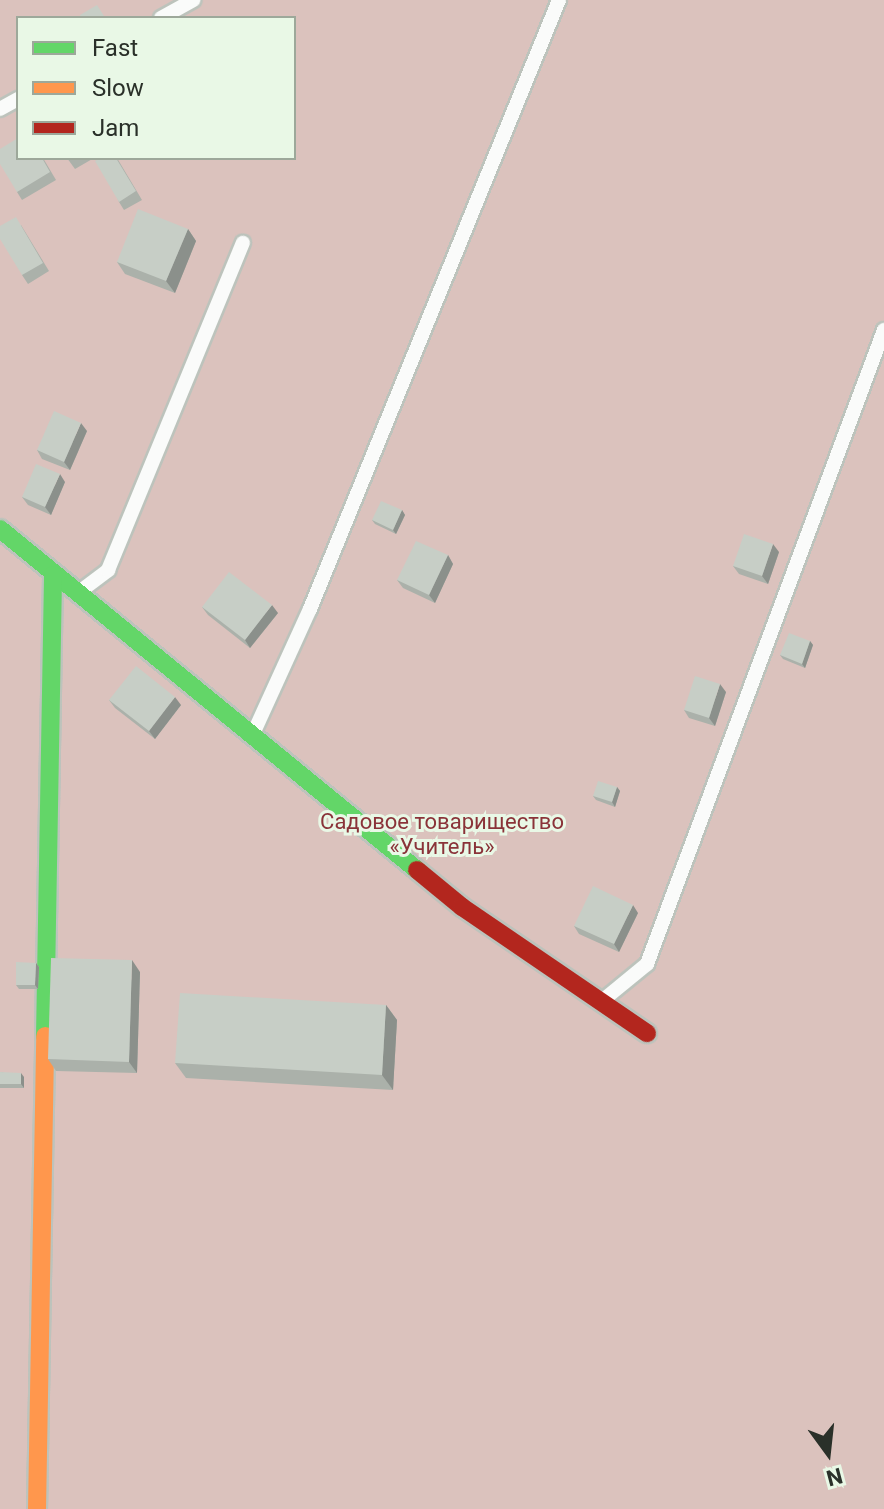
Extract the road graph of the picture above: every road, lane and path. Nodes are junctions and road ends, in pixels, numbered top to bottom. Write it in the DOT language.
graph roads {
  1 [pos="193,0"];
  2 [pos="559,0"];
  3 [pos="165,16"];
  4 [pos="243,243"];
  5 [pos="884,330"];
  6 [pos="0,529"];
  7 [pos="53,575"];
  8 [pos="76,594"];
  9 [pos="252,737"];
  10 [pos="601,1002"];
  11 [pos="647,1033"];
  12 [pos="37,1509"];
  1 -- 3 [label="lane"];
  2 -- 9 [label="lane"];
  4 -- 8 [label="lane"];
  5 -- 10 [label="lane"];
  6 -- 7 [label="street"];
  7 -- 8 [label="street"];
  7 -- 12 [label="street"];
  8 -- 9 [label="street"];
  9 -- 10 [label="street"];
  10 -- 11 [label="street"];
}
